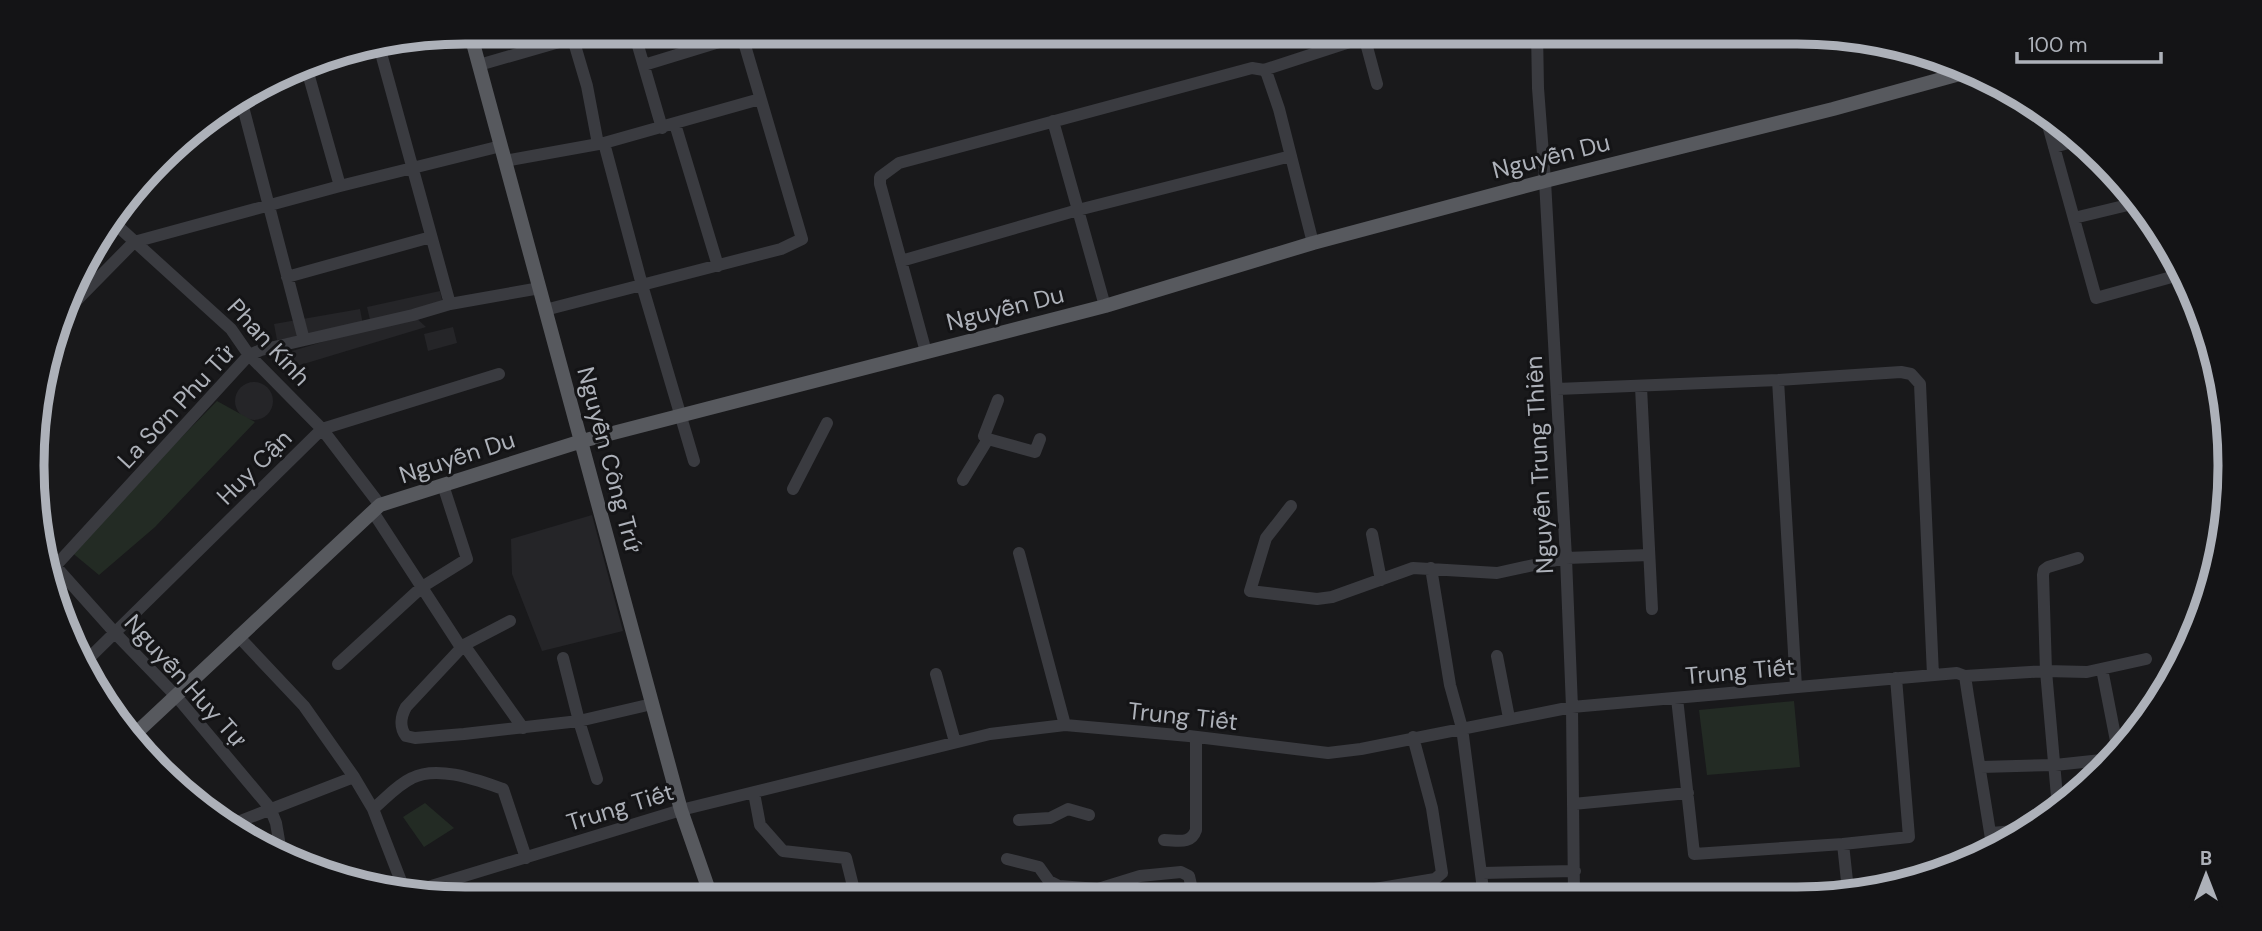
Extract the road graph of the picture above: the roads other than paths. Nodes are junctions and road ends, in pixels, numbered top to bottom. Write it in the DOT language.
graph roads {
  1 [pos="473,44"];
  2 [pos="544,44"];
  3 [pos="575,44"];
  4 [pos="638,44"];
  5 [pos="708,44"];
  6 [pos="745,44"];
  7 [pos="1336,44"];
  8 [pos="1367,44"];
  9 [pos="1537,44"];
  10 [pos="381,52"];
  11 [pos="479,65"];
  12 [pos="644,65"];
  13 [pos="1264,70"];
  14 [pos="308,74"];
  15 [pos="1956,75"];
  16 [pos="1377,84"];
  17 [pos="760,99"];
  18 [pos="243,107"];
  19 [pos="1053,121"];
  20 [pos="675,124"];
  21 [pos="662,128"];
  22 [pos="2049,128"];
  23 [pos="2068,143"];
  24 [pos="601,144"];
  25 [pos="2054,147"];
  26 [pos="503,153"];
  27 [pos="1291,156"];
  28 [pos="413,169"];
  29 [pos="1545,181"];
  30 [pos="340,187"];
  31 [pos="2128,205"];
  32 [pos="270,207"];
  33 [pos="1079,210"];
  34 [pos="2074,218"];
  35 [pos="118,226"];
  36 [pos="431,237"];
  37 [pos="134,242"];
  38 [pos="1313,243"];
  39 [pos="901,261"];
  40 [pos="718,266"];
  41 [pos="2174,276"];
  42 [pos="287,277"];
  43 [pos="642,285"];
  44 [pos="540,288"];
  45 [pos="78,298"];
  46 [pos="450,304"];
  47 [pos="1105,306"];
  48 [pos="545,310"];
  49 [pos="304,340"];
  50 [pos="926,352"];
  51 [pos="249,355"];
  52 [pos="499,374"];
  53 [pos="1778,380"];
  54 [pos="1641,387"];
  55 [pos="1557,389"];
  56 [pos="998,400"];
  57 [pos="682,415"];
  58 [pos="827,423"];
  59 [pos="322,429"];
  60 [pos="988,439"];
  61 [pos="1040,439"];
  62 [pos="582,441"];
  63 [pos="694,461"];
  64 [pos="963,480"];
  65 [pos="443,485"];
  66 [pos="793,489"];
  67 [pos="1291,506"];
  68 [pos="376,509"];
  69 [pos="1372,534"];
  70 [pos="1018,553"];
  71 [pos="1649,555"];
  72 [pos="1566,558"];
  73 [pos="2078,558"];
  74 [pos="56,566"];
  75 [pos="1431,568"];
  76 [pos="58,574"];
  77 [pos="1381,580"];
  78 [pos="422,587"];
  79 [pos="1652,609"];
  80 [pos="510,621"];
  81 [pos="116,634"];
  82 [pos="238,636"];
  83 [pos="463,647"];
  84 [pos="1497,656"];
  85 [pos="562,657"];
  86 [pos="90,658"];
  87 [pos="2146,659"];
  88 [pos="338,664"];
  89 [pos="2102,668"];
  90 [pos="2046,671"];
  91 [pos="936,674"];
  92 [pos="1933,675"];
  93 [pos="1963,675"];
  94 [pos="1895,678"];
  95 [pos="1796,687"];
  96 [pos="176,696"];
  97 [pos="1677,698"];
  98 [pos="652,704"];
  99 [pos="1572,707"];
  100 [pos="1509,718"];
  101 [pos="579,721"];
  102 [pos="1066,726"];
  103 [pos="523,728"];
  104 [pos="1462,728"];
  105 [pos="138,731"];
  106 [pos="1413,737"];
  107 [pos="1196,738"];
  108 [pos="2116,741"];
  109 [pos="955,742"];
  110 [pos="2098,760"];
  111 [pos="2055,765"];
  112 [pos="1981,767"];
  113 [pos="354,778"];
  114 [pos="597,779"];
  115 [pos="754,793"];
  116 [pos="1688,793"];
  117 [pos="2057,797"];
  118 [pos="1573,804"];
  119 [pos="270,808"];
  120 [pos="373,809"];
  121 [pos="681,810"];
  122 [pos="1088,816"];
  123 [pos="1019,820"];
  124 [pos="239,821"];
  125 [pos="2006,832"];
  126 [pos="1992,833"];
  127 [pos="1992,839"];
  128 [pos="1164,840"];
  129 [pos="280,844"];
  130 [pos="1843,844"];
  131 [pos="526,858"];
  132 [pos="1007,859"];
  133 [pos="1576,871"];
  134 [pos="1482,873"];
  135 [pos="1847,881"];
  136 [pos="401,882"];
  137 [pos="433,886"];
  138 [pos="708,887"];
  139 [pos="853,887"];
  140 [pos="1065,887"];
  141 [pos="1115,887"];
  142 [pos="1192,887"];
  143 [pos="1387,887"];
  144 [pos="1483,887"];
  145 [pos="1575,887"];
  1 -- 11 [label="main road, Nguyễn Công Trứ"];
  2 -- 11 [label="street"];
  3 -- 24 [label="street"];
  4 -- 12 [label="street"];
  5 -- 12 [label="street"];
  6 -- 17 [label="street"];
  7 -- 13 [label="street"];
  8 -- 16 [label="street"];
  9 -- 29 [label="street, Nguyễn Trung Thiên"];
  10 -- 28 [label="street"];
  11 -- 26 [label="main road, Nguyễn Công Trứ"];
  12 -- 21 [label="street"];
  13 -- 19 [label="street"];
  13 -- 27 [label="street"];
  14 -- 30 [label="street"];
  15 -- 29 [label="main road, Nguyễn Du"];
  17 -- 20 [label="street"];
  17 -- 40 [label="street"];
  18 -- 32 [label="street"];
  19 -- 33 [label="street"];
  19 -- 39 [label="street"];
  20 -- 21 [label="street"];
  20 -- 40 [label="street"];
  21 -- 24 [label="street"];
  22 -- 25 [label="street"];
  23 -- 25 [label="street"];
  24 -- 26 [label="street"];
  24 -- 43 [label="street"];
  25 -- 34 [label="street"];
  26 -- 28 [label="street"];
  26 -- 44 [label="main road, Nguyễn Công Trứ"];
  27 -- 33 [label="street"];
  27 -- 38 [label="street"];
  28 -- 30 [label="street"];
  28 -- 36 [label="street"];
  29 -- 38 [label="main road, Nguyễn Du"];
  29 -- 55 [label="street, Nguyễn Trung Thiên"];
  30 -- 32 [label="street"];
  31 -- 34 [label="street"];
  32 -- 37 [label="street"];
  32 -- 42 [label="street"];
  33 -- 39 [label="street"];
  33 -- 47 [label="street"];
  34 -- 41 [label="street"];
  35 -- 37 [label="street, Phan Kính"];
  36 -- 42 [label="street"];
  36 -- 46 [label="street"];
  37 -- 45 [label="street"];
  37 -- 51 [label="street, Phan Kính"];
  38 -- 47 [label="main road, Nguyễn Du"];
  39 -- 50 [label="street"];
  40 -- 43 [label="street"];
  42 -- 49 [label="street"];
  43 -- 48 [label="street"];
  43 -- 57 [label="street"];
  44 -- 46 [label="street, La Sơn Phu Tử"];
  44 -- 48 [label="main road, Nguyễn Công Trứ"];
  46 -- 49 [label="street, La Sơn Phu Tử"];
  47 -- 50 [label="main road, Nguyễn Du"];
  48 -- 62 [label="main road, Nguyễn Công Trứ"];
  49 -- 51 [label="street, La Sơn Phu Tử"];
  50 -- 57 [label="main road, Nguyễn Du"];
  51 -- 59 [label="street, Phan Kính"];
  51 -- 74 [label="street, La Sơn Phu Tử"];
  52 -- 59 [label="street, Huy Cận"];
  53 -- 54 [label="street"];
  53 -- 92 [label="street"];
  53 -- 95 [label="street"];
  54 -- 55 [label="street"];
  54 -- 71 [label="street"];
  55 -- 72 [label="street, Nguyễn Trung Thiên"];
  56 -- 60 [label="street"];
  57 -- 62 [label="main road, Nguyễn Du"];
  57 -- 63 [label="street"];
  58 -- 66 [label="street"];
  59 -- 68 [label="street, Phan Kính"];
  59 -- 81 [label="street, Huy Cận"];
  60 -- 61 [label="street"];
  60 -- 64 [label="street"];
  62 -- 65 [label="main road, Nguyễn Du"];
  62 -- 98 [label="main road, Nguyễn Công Trứ"];
  65 -- 68 [label="main road, Nguyễn Du"];
  65 -- 78 [label="street"];
  67 -- 77 [label="street"];
  68 -- 78 [label="street, Phan Kính"];
  68 -- 82 [label="main road, Nguyễn Du"];
  69 -- 77 [label="street"];
  70 -- 102 [label="street"];
  71 -- 72 [label="street"];
  71 -- 79 [label="street"];
  72 -- 75 [label="street"];
  72 -- 99 [label="street, Nguyễn Trung Thiên"];
  73 -- 90 [label="street"];
  75 -- 77 [label="street"];
  75 -- 104 [label="street"];
  76 -- 81 [label="street, Nguyễn Huy Tự"];
  78 -- 83 [label="street, Phan Kính"];
  78 -- 88 [label="street"];
  80 -- 83 [label="street"];
  81 -- 86 [label="street, Huy Cận"];
  81 -- 96 [label="street, Nguyễn Huy Tự"];
  82 -- 96 [label="main road, Nguyễn Du"];
  82 -- 113 [label="street"];
  83 -- 103 [label="street, Phan Kính"];
  83 -- 103 [label="street"];
  84 -- 100 [label="street"];
  85 -- 101 [label="street"];
  87 -- 89 [label="street, Trung Tiết"];
  89 -- 90 [label="street, Trung Tiết"];
  89 -- 108 [label="street"];
  90 -- 93 [label="street, Trung Tiết"];
  90 -- 111 [label="street"];
  91 -- 109 [label="street"];
  92 -- 93 [label="street, Trung Tiết"];
  92 -- 94 [label="street, Trung Tiết"];
  93 -- 112 [label="street"];
  94 -- 95 [label="street, Trung Tiết"];
  94 -- 130 [label="street"];
  95 -- 97 [label="street, Trung Tiết"];
  96 -- 105 [label="main road, Nguyễn Du"];
  96 -- 119 [label="street, Nguyễn Huy Tự"];
  97 -- 99 [label="street, Trung Tiết"];
  97 -- 116 [label="street"];
  98 -- 101 [label="street"];
  98 -- 121 [label="main road, Nguyễn Công Trứ"];
  99 -- 100 [label="street, Trung Tiết"];
  99 -- 118 [label="street, Nguyễn Trung Thiên"];
  100 -- 104 [label="street, Trung Tiết"];
  101 -- 103 [label="street"];
  101 -- 114 [label="street"];
  102 -- 107 [label="street, Trung Tiết"];
  102 -- 109 [label="street, Trung Tiết"];
  104 -- 106 [label="street, Trung Tiết"];
  104 -- 134 [label="street"];
  106 -- 107 [label="street, Trung Tiết"];
  106 -- 143 [label="street"];
  107 -- 128 [label="street"];
  109 -- 115 [label="street, Trung Tiết"];
  110 -- 111 [label="street"];
  111 -- 112 [label="street"];
  111 -- 117 [label="street"];
  112 -- 126 [label="street"];
  113 -- 119 [label="street"];
  113 -- 120 [label="street"];
  115 -- 121 [label="street, Trung Tiết"];
  115 -- 139 [label="street"];
  116 -- 118 [label="street"];
  116 -- 130 [label="street"];
  118 -- 133 [label="street, Nguyễn Trung Thiên"];
  119 -- 124 [label="street"];
  119 -- 129 [label="street, Nguyễn Huy Tự"];
  120 -- 131 [label="street"];
  120 -- 136 [label="street"];
  121 -- 131 [label="street, Trung Tiết"];
  121 -- 138 [label="main road, Nguyễn Công Trứ"];
  122 -- 123 [label="street"];
  125 -- 126 [label="street"];
  126 -- 127 [label="street"];
  130 -- 135 [label="street"];
  131 -- 137 [label="street, Trung Tiết"];
  132 -- 140 [label="street"];
  133 -- 134 [label="street"];
  133 -- 145 [label="street, Nguyễn Trung Thiên"];
  134 -- 144 [label="street"];
  141 -- 142 [label="street"];
}
